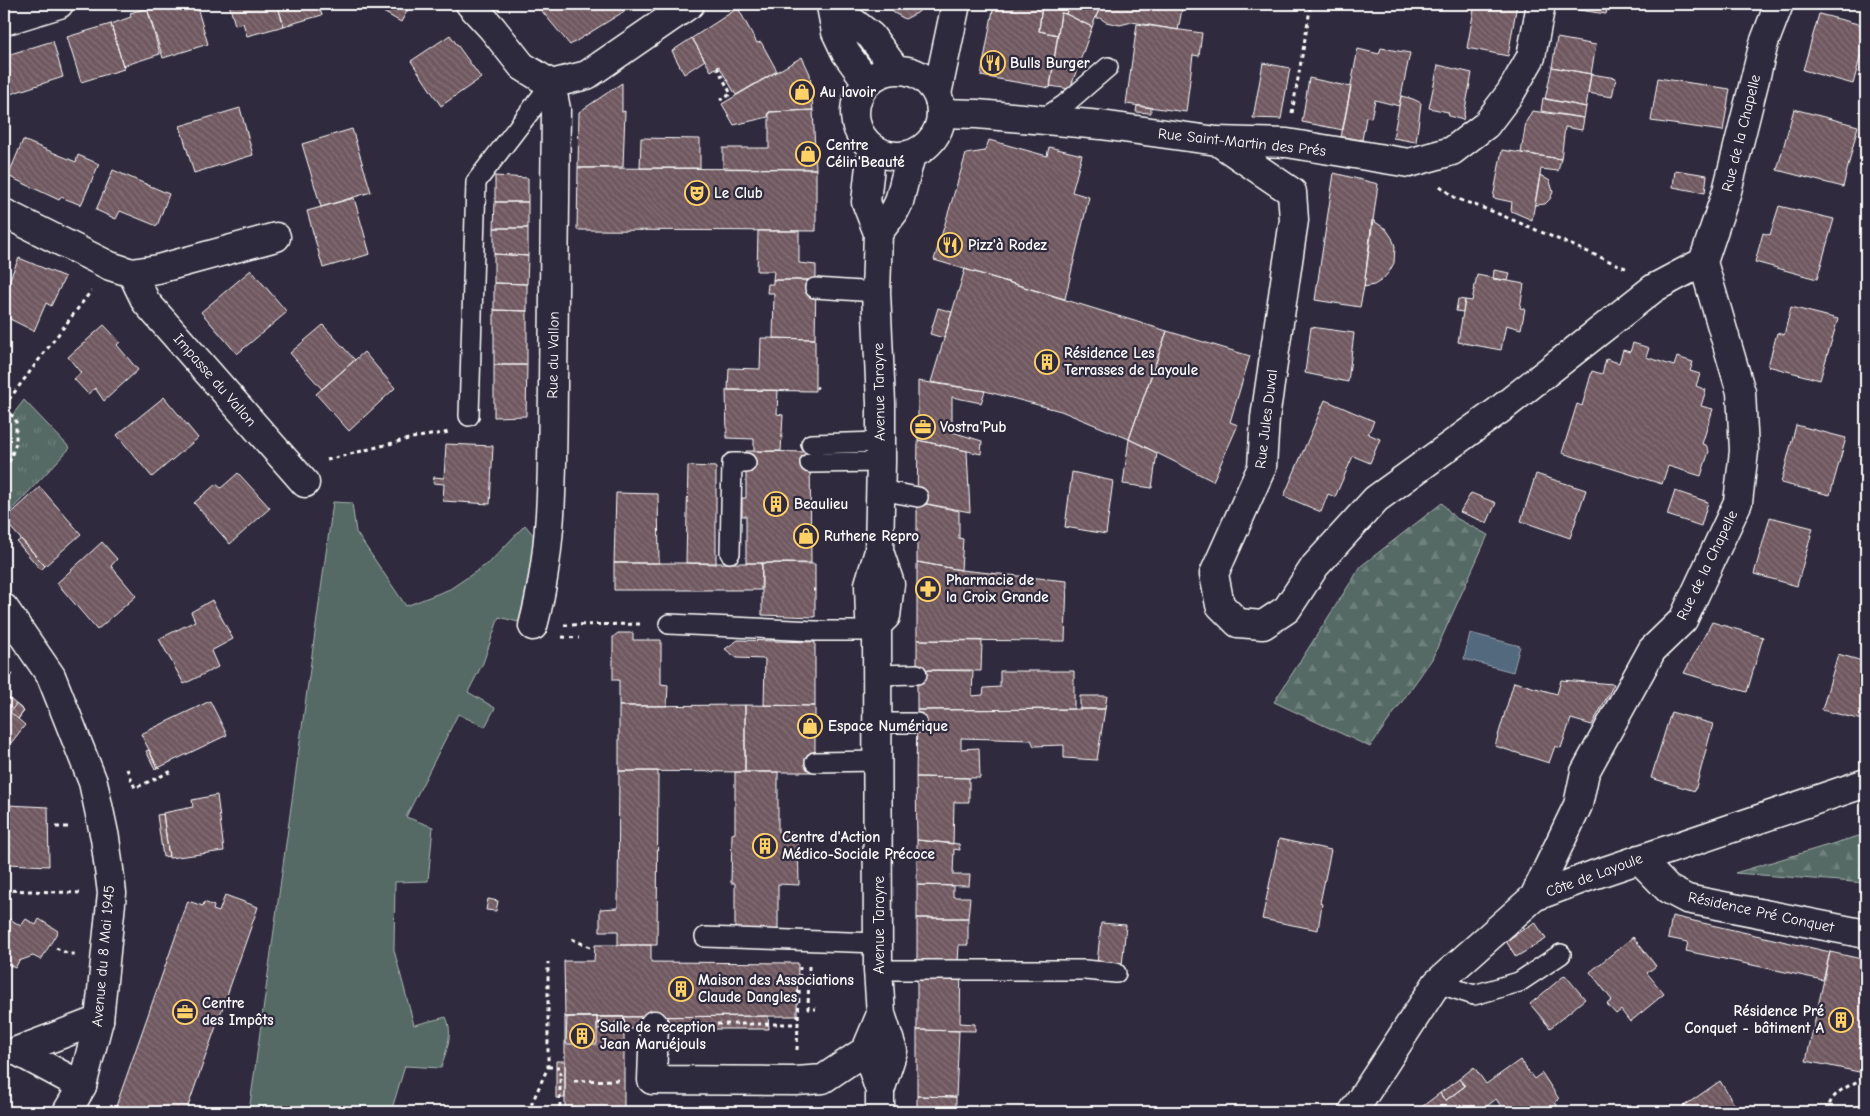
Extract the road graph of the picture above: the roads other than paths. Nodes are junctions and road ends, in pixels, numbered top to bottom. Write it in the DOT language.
graph roads {
  1 [pos="59,4"];
  2 [pos="470,4"];
  3 [pos="690,4"];
  4 [pos="1541,4"];
  5 [pos="1779,4"];
  6 [pos="831,5"];
  7 [pos="955,12"];
  8 [pos="4,21"];
  9 [pos="1108,67"];
  10 [pos="906,71"];
  11 [pos="868,82"];
  12 [pos="551,84"];
  13 [pos="939,104"];
  14 [pos="1041,120"];
  15 [pos="1217,140"];
  16 [pos="872,148"];
  17 [pos="911,155"];
  18 [pos="4,213"];
  19 [pos="878,233"];
  20 [pos="276,237"];
  21 [pos="1703,262"];
  22 [pos="121,270"];
  23 [pos="815,288"];
  24 [pos="876,292"];
  25 [pos="469,416"];
  26 [pos="811,444"];
  27 [pos="881,452"];
  28 [pos="746,463"];
  29 [pos="810,463"];
  30 [pos="305,483"];
  31 [pos="880,490"];
  32 [pos="918,497"];
  33 [pos="730,553"];
  34 [pos="4,608"];
  35 [pos="668,624"];
  36 [pos="878,628"];
  37 [pos="544,631"];
  38 [pos="878,674"];
  39 [pos="916,674"];
  40 [pos="879,723"];
  41 [pos="917,723"];
  42 [pos="878,761"];
  43 [pos="815,762"];
  44 [pos="1866,783"];
  45 [pos="1639,859"];
  46 [pos="1534,897"];
  47 [pos="1866,934"];
  48 [pos="705,937"];
  49 [pos="1561,954"];
  50 [pos="878,956"];
  51 [pos="1116,973"];
  52 [pos="1437,983"];
  53 [pos="880,1014"];
  54 [pos="100,1020"];
  55 [pos="654,1025"];
  56 [pos="866,1050"];
  57 [pos="11,1054"];
  58 [pos="82,1086"];
  59 [pos="880,1102"];
  60 [pos="67,1112"];
  61 [pos="1353,1112"];
  1 -- 8 [label="street"];
  2 -- 12 [label="street"];
  3 -- 12 [label="street"];
  4 -- 15 [label="street, Rue Saint-Martin des Prés"];
  5 -- 21 [label="street, Rue de la Chapelle"];
  6 -- 10 [label="street"];
  6 -- 11 [label="street"];
  7 -- 10 [label="street"];
  7 -- 13 [label="street"];
  9 -- 14 [label="lane"];
  10 -- 11 [label="street"];
  10 -- 13 [label="street"];
  11 -- 16 [label="street"];
  12 -- 25 [label="lane"];
  12 -- 37 [label="street, Rue du Vallon"];
  13 -- 14 [label="street, Rue Saint-Martin des Prés"];
  13 -- 17 [label="street"];
  14 -- 15 [label="street, Rue Saint-Martin des Prés"];
  15 -- 21 [label="street, Rue Jules Duval"];
  16 -- 17 [label="street"];
  16 -- 19 [label="street, Avenue Tarayre"];
  17 -- 19 [label="street"];
  18 -- 22 [label="street"];
  19 -- 24 [label="street, Avenue Tarayre"];
  20 -- 22 [label="street"];
  21 -- 46 [label="street, Rue de la Chapelle"];
  22 -- 30 [label="street, Impasse du Vallon"];
  23 -- 24 [label="lane"];
  24 -- 27 [label="street, Avenue Tarayre"];
  26 -- 27 [label="lane"];
  27 -- 29 [label="lane"];
  27 -- 31 [label="street, Avenue Tarayre"];
  28 -- 33 [label="lane"];
  31 -- 32 [label="lane"];
  31 -- 36 [label="street, Avenue Tarayre"];
  34 -- 54 [label="street, Avenue du 8 Mai 1945"];
  35 -- 36 [label="lane"];
  36 -- 38 [label="street, Avenue Tarayre"];
  38 -- 39 [label="lane"];
  38 -- 40 [label="street, Avenue Tarayre"];
  40 -- 41 [label="lane"];
  40 -- 42 [label="street, Avenue Tarayre"];
  42 -- 43 [label="lane"];
  42 -- 50 [label="street, Avenue Tarayre"];
  44 -- 45 [label="street, Côte de Layoule"];
  45 -- 46 [label="street, Côte de Layoule"];
  45 -- 47 [label="street, Résidence Pré Conquet"];
  46 -- 52 [label="street, Côte de Layoule"];
  48 -- 50 [label="lane"];
  49 -- 52 [label="lane"];
  50 -- 51 [label="lane"];
  50 -- 53 [label="street, Avenue Tarayre"];
  52 -- 61 [label="street, Côte de Layoule"];
  53 -- 56 [label="street, Avenue Tarayre"];
  53 -- 59 [label="street, Avenue Tarayre"];
  54 -- 57 [label="street"];
  54 -- 58 [label="street, Avenue du 8 Mai 1945"];
  55 -- 56 [label="street"];
  56 -- 59 [label="street, Avenue Tarayre"];
  57 -- 58 [label="street"];
  58 -- 60 [label="street, Avenue du 8 Mai 1945"];
}
